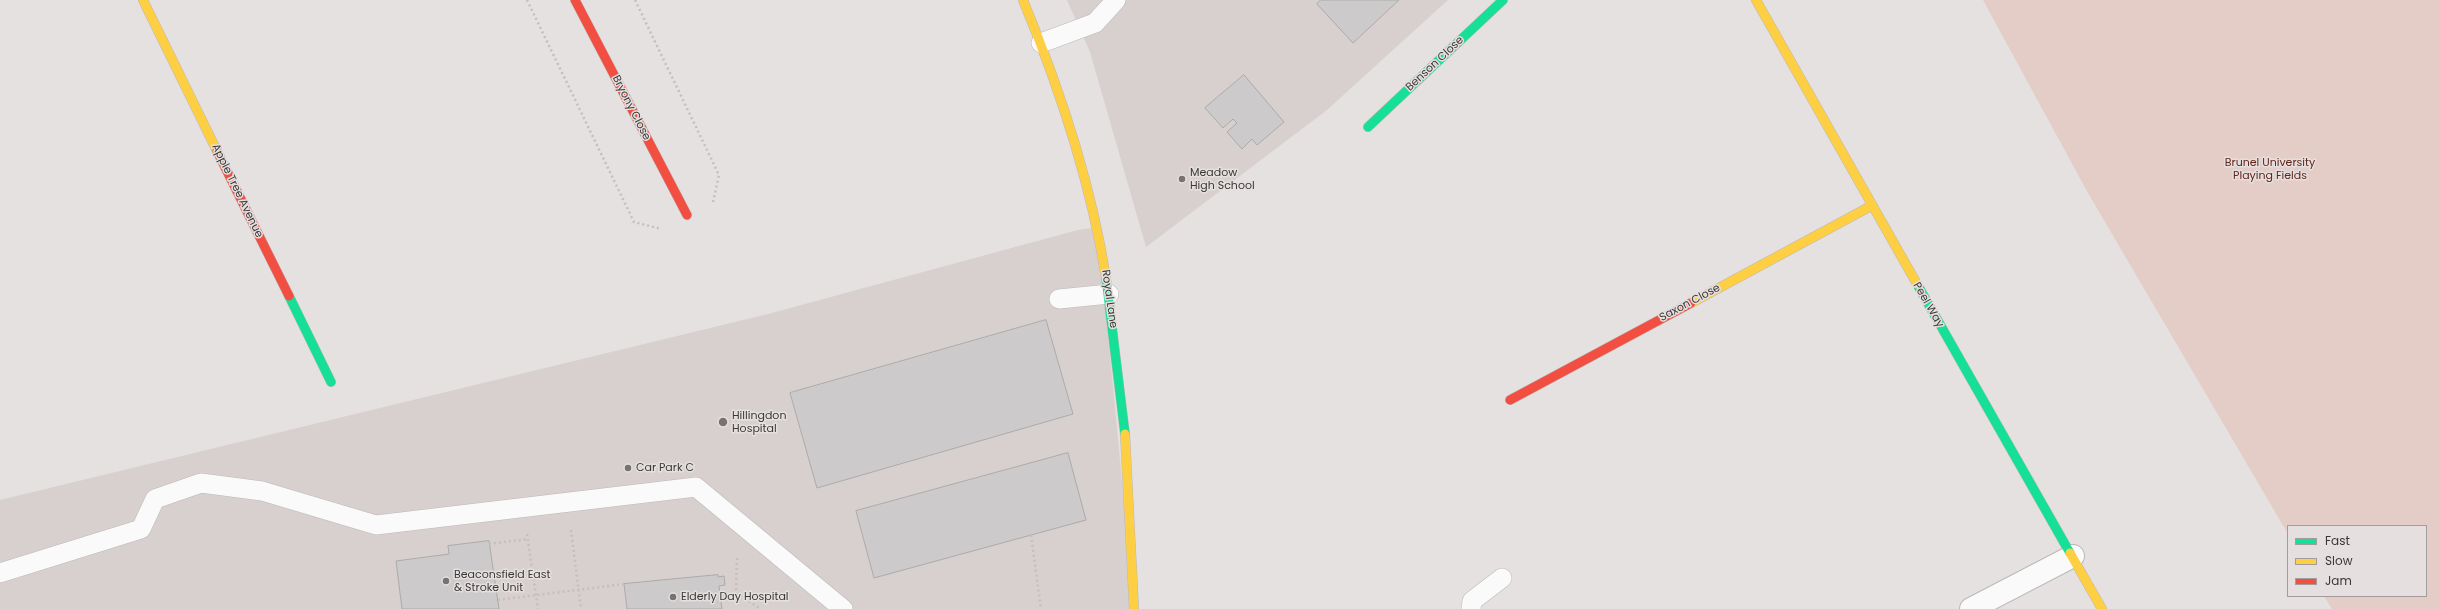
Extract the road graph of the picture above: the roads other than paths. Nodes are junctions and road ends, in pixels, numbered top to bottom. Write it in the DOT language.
graph roads {
  1 [pos="143,0"];
  2 [pos="575,0"];
  3 [pos="1023,0"];
  4 [pos="1116,0"];
  5 [pos="1503,0"];
  6 [pos="1756,0"];
  7 [pos="1041,43"];
  8 [pos="1368,127"];
  9 [pos="1871,206"];
  10 [pos="687,215"];
  11 [pos="1109,294"];
  12 [pos="1059,299"];
  13 [pos="331,382"];
  14 [pos="1510,400"];
  15 [pos="2073,556"];
  16 [pos="0,573"];
  17 [pos="1502,578"];
  18 [pos="843,609"];
  19 [pos="1134,609"];
  20 [pos="1472,609"];
  21 [pos="1971,609"];
  22 [pos="2102,609"];
  1 -- 13 [label="street, Apple Tree Avenue"];
  2 -- 10 [label="street, Bryony Close"];
  3 -- 7 [label="street, Royal Lane"];
  4 -- 7 [label="lane"];
  5 -- 8 [label="street, Benson Close"];
  6 -- 9 [label="street, Peel Way"];
  7 -- 11 [label="street, Royal Lane"];
  9 -- 14 [label="street, Saxon Close"];
  9 -- 15 [label="street, Peel Way"];
  11 -- 12 [label="lane"];
  11 -- 19 [label="street, Royal Lane"];
  15 -- 21 [label="street"];
  15 -- 22 [label="street, Peel Way"];
  16 -- 18 [label="lane"];
  17 -- 20 [label="lane"];
}
